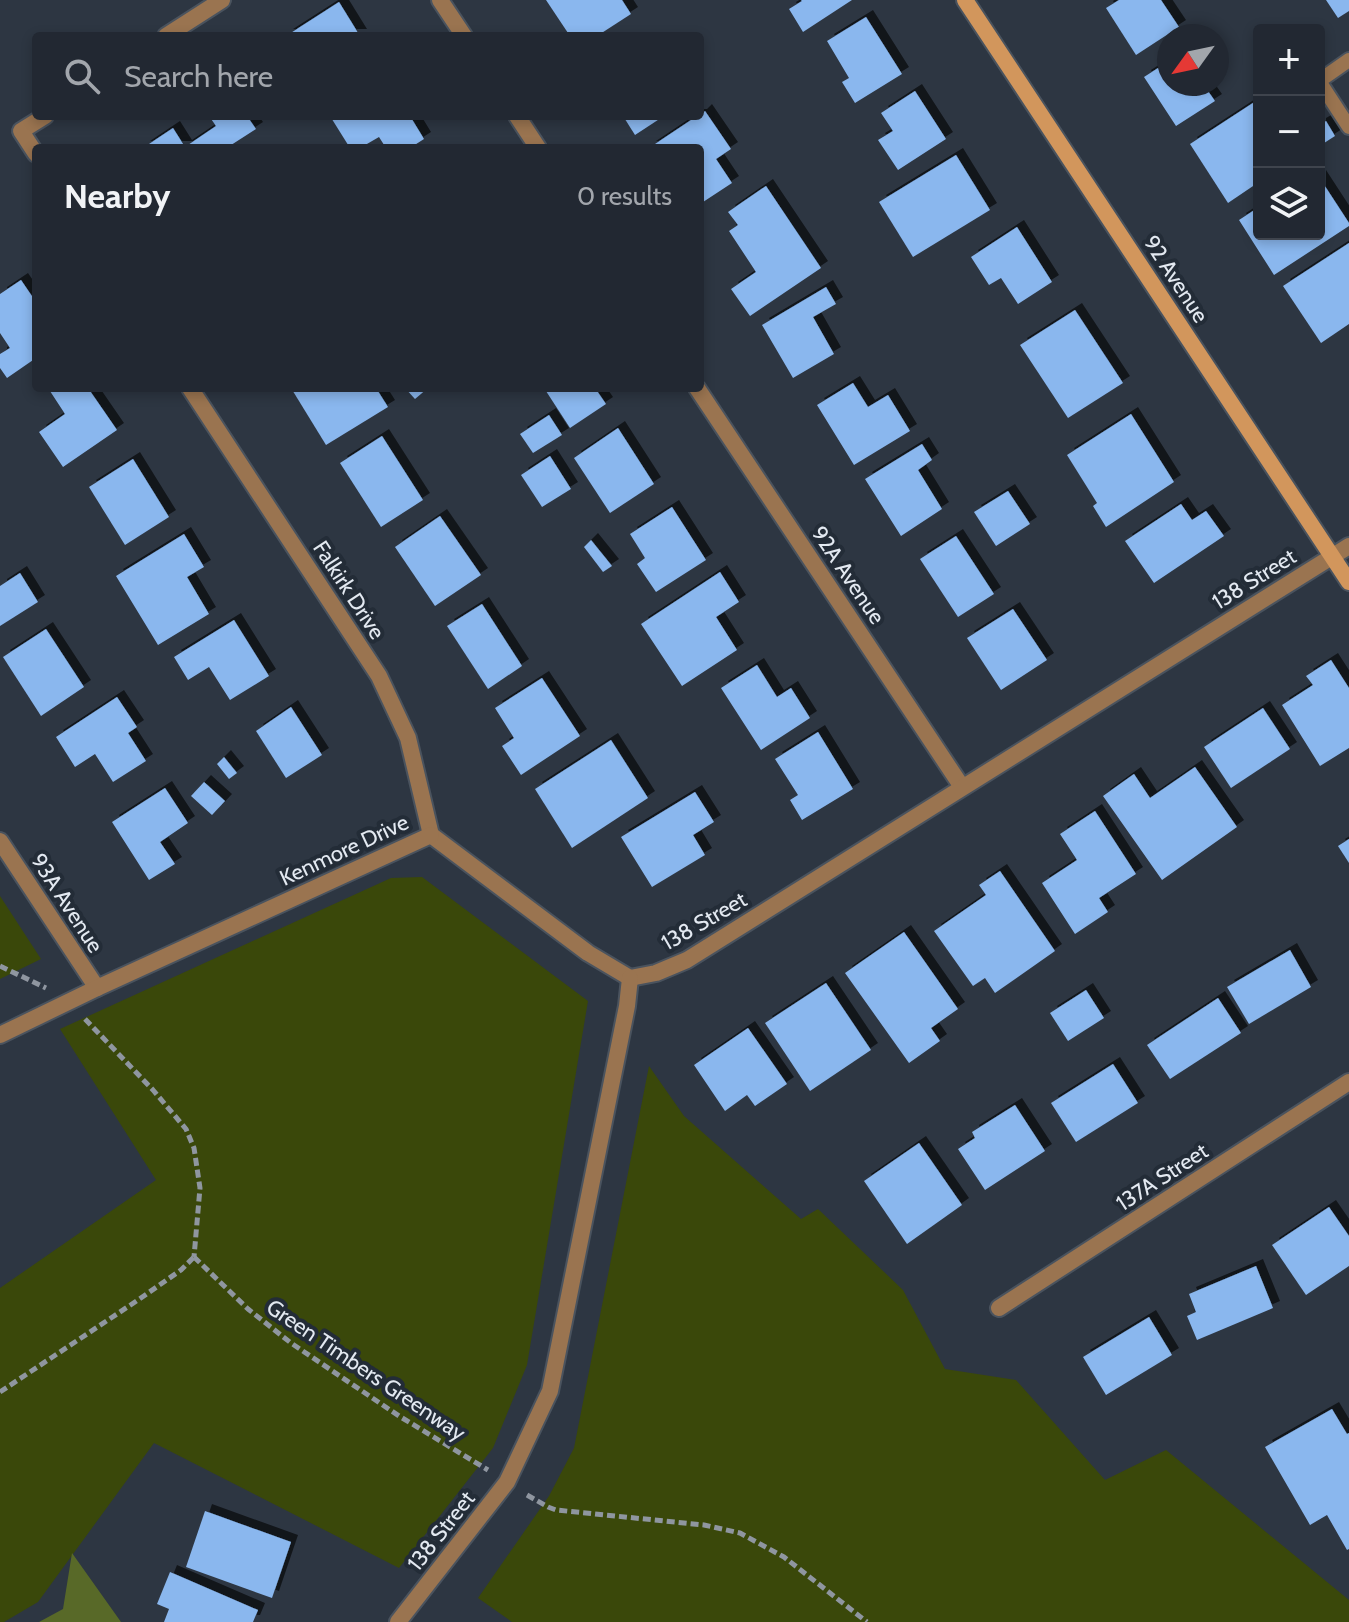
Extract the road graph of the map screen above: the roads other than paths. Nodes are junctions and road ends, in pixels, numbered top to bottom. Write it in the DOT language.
graph roads {
  1 [pos="222,0"];
  2 [pos="440,0"];
  3 [pos="965,0"];
  4 [pos="172,32"];
  5 [pos="461,32"];
  6 [pos="1349,60"];
  7 [pos="39,120"];
  8 [pos="520,120"];
  9 [pos="1349,127"];
  10 [pos="535,144"];
  11 [pos="32,148"];
  12 [pos="193,392"];
  13 [pos="700,392"];
  14 [pos="1349,546"];
  15 [pos="1332,556"];
  16 [pos="1349,582"];
  17 [pos="962,787"];
  18 [pos="431,835"];
  19 [pos="0,841"];
  20 [pos="630,978"];
  21 [pos="97,988"];
  22 [pos="0,1035"];
  23 [pos="1349,1082"];
  24 [pos="999,1308"];
  25 [pos="398,1622"];
  1 -- 4 [label="street"];
  2 -- 5 [label="street"];
  3 -- 15 [label="main road, 92 Avenue"];
  6 -- 9 [label="lane"];
  7 -- 11 [label="street"];
  8 -- 10 [label="street"];
  12 -- 18 [label="street, Falkirk Drive"];
  13 -- 17 [label="street, 92A Avenue"];
  14 -- 15 [label="street, 138 Street"];
  15 -- 16 [label="main road, 92 Avenue"];
  15 -- 17 [label="street, 138 Street"];
  17 -- 20 [label="street, 138 Street"];
  18 -- 20 [label="street, Kenmore Drive"];
  18 -- 21 [label="street, Kenmore Drive"];
  19 -- 21 [label="street, 93A Avenue"];
  20 -- 25 [label="street, 138 Street"];
  21 -- 22 [label="street, Kenmore Drive"];
  23 -- 24 [label="street, 137A Street"];
}
